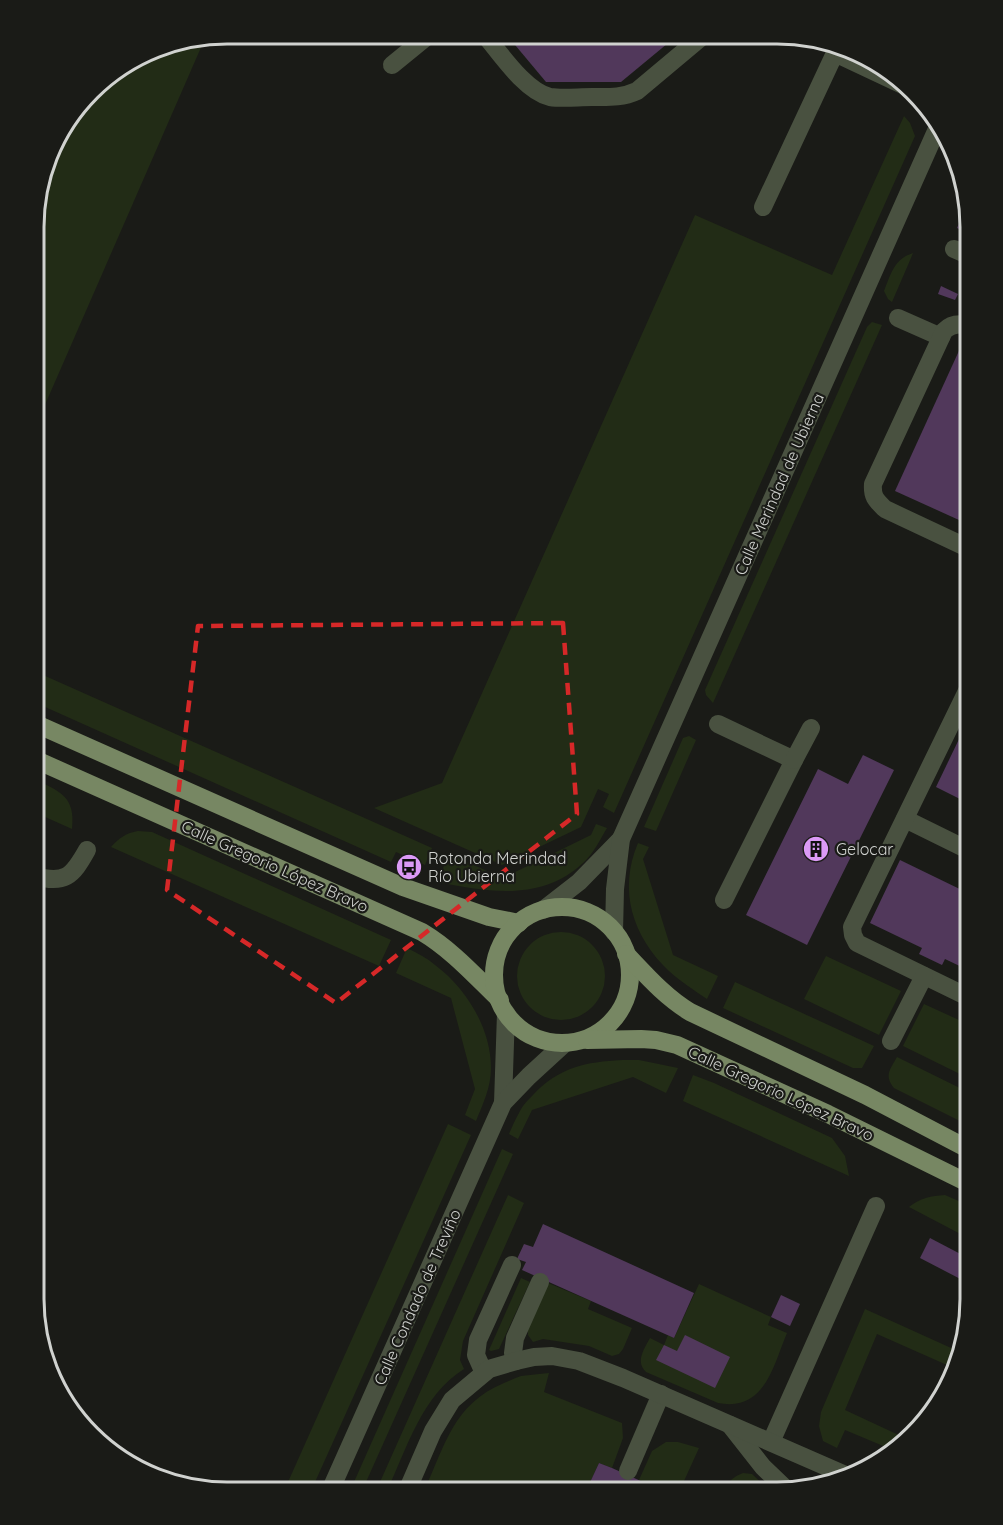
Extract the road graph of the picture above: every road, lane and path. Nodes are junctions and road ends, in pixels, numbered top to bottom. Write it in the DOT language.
graph roads {
  1 [pos="418,44"];
  2 [pos="492,44"];
  3 [pos="693,44"];
  4 [pos="835,53"];
  5 [pos="392,65"];
  6 [pos="935,134"];
  7 [pos="763,207"];
  8 [pos="898,318"];
  9 [pos="960,324"];
  10 [pos="941,336"];
  11 [pos="960,544"];
  12 [pos="960,706"];
  13 [pos="718,724"];
  14 [pos="44,727"];
  15 [pos="811,728"];
  16 [pos="795,760"];
  17 [pos="44,763"];
  18 [pos="905,819"];
  19 [pos="621,839"];
  20 [pos="959,846"];
  21 [pos="87,850"];
  22 [pos="44,878"];
  23 [pos="724,900"];
  24 [pos="543,910"];
  25 [pos="519,923"];
  26 [pos="614,932"];
  27 [pos="626,954"];
  28 [pos="924,976"];
  29 [pos="959,993"];
  30 [pos="503,1007"];
  31 [pos="891,1041"];
  32 [pos="574,1042"];
  33 [pos="503,1103"];
  34 [pos="959,1143"];
  35 [pos="959,1179"];
  36 [pos="876,1206"];
  37 [pos="512,1265"];
  38 [pos="540,1282"];
  39 [pos="516,1360"];
  40 [pos="484,1373"];
  41 [pos="661,1394"];
  42 [pos="729,1424"];
  43 [pos="771,1442"];
  44 [pos="628,1471"];
  45 [pos="837,1471"];
  46 [pos="334,1482"];
  47 [pos="410,1482"];
  48 [pos="778,1482"];
  1 -- 5 [label="street"];
  2 -- 3 [label="street"];
  4 -- 7 [label="street"];
  6 -- 19 [label="street, Calle Merindad de Ubierna"];
  8 -- 10 [label="street"];
  9 -- 10 [label="street"];
  10 -- 11 [label="street"];
  12 -- 18 [label="street"];
  13 -- 16 [label="street"];
  14 -- 25 [label="main road, Calle Gregorio López Bravo"];
  15 -- 16 [label="street"];
  16 -- 23 [label="street"];
  17 -- 30 [label="main road, Calle Gregorio López Bravo"];
  18 -- 20 [label="street"];
  18 -- 28 [label="street"];
  19 -- 24 [label="street, Calle Merindad de Ubierna"];
  19 -- 26 [label="street, Calle Merindad de Ubierna"];
  21 -- 22 [label="street"];
  24 -- 25 [label="main road"];
  24 -- 26 [label="main road"];
  25 -- 30 [label="main road"];
  26 -- 27 [label="main road"];
  27 -- 32 [label="main road"];
  27 -- 34 [label="main road, Calle Gregorio López Bravo"];
  28 -- 29 [label="street"];
  28 -- 31 [label="street"];
  30 -- 32 [label="main road"];
  30 -- 33 [label="street, Calle Condado de Treviño"];
  32 -- 33 [label="street, Calle Condado de Treviño"];
  32 -- 35 [label="main road, Calle Gregorio López Bravo"];
  33 -- 46 [label="street, Calle Condado de Treviño"];
  36 -- 43 [label="street"];
  37 -- 40 [label="street"];
  38 -- 39 [label="street"];
  39 -- 40 [label="street"];
  39 -- 41 [label="street"];
  40 -- 47 [label="street"];
  41 -- 42 [label="street"];
  41 -- 44 [label="street"];
  42 -- 43 [label="street"];
  42 -- 48 [label="street"];
  43 -- 45 [label="street"];
}
